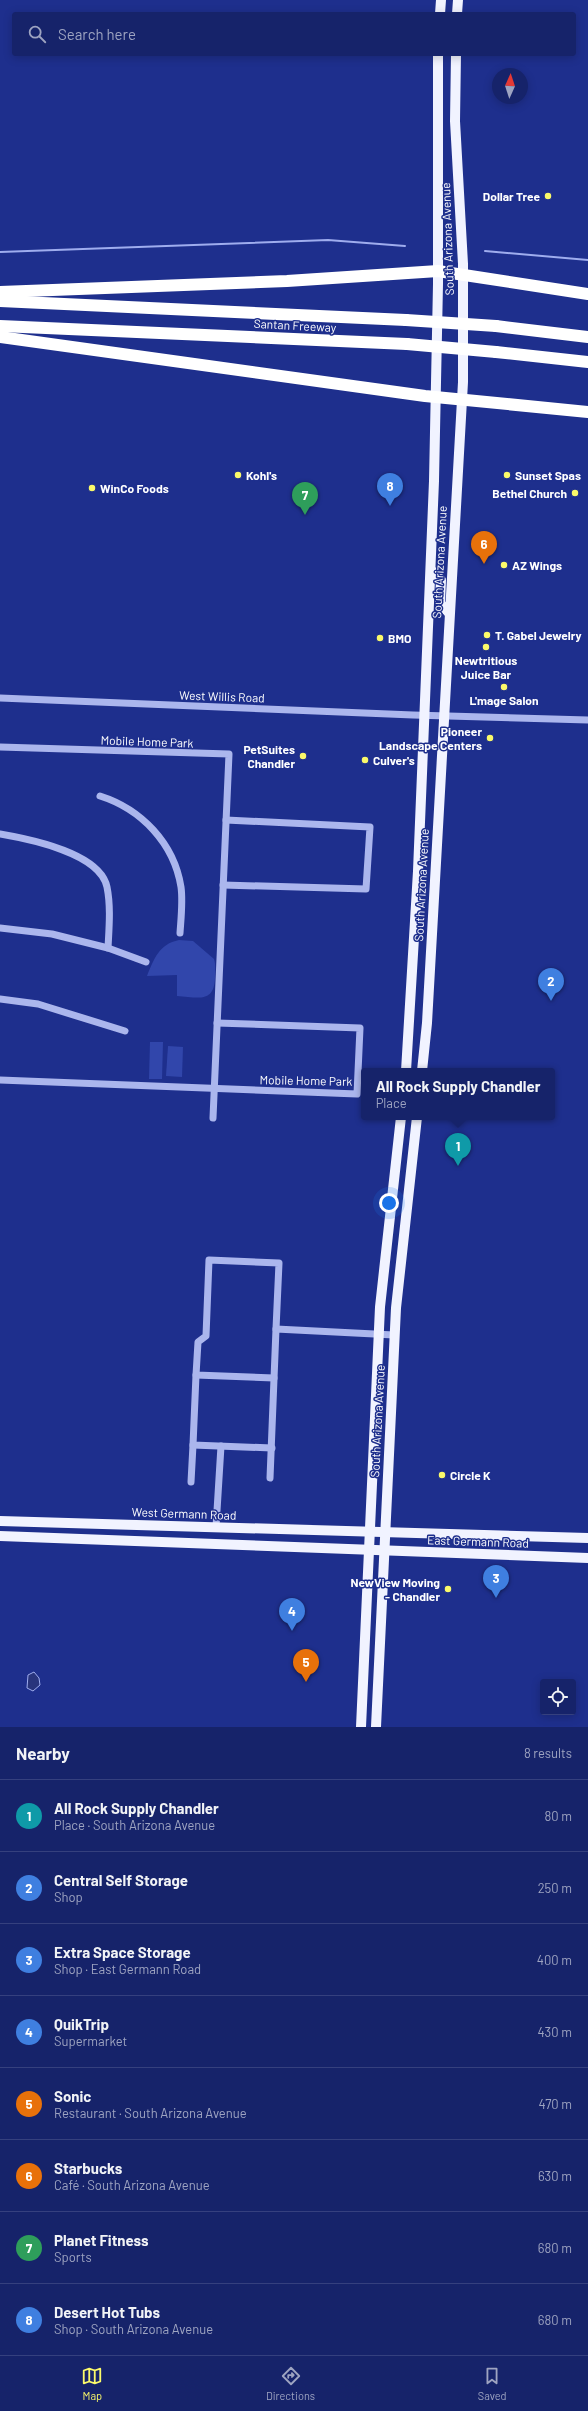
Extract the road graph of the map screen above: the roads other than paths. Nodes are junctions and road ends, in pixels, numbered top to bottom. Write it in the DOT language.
graph roads {
  1 [pos="441,0"];
  2 [pos="458,0"];
  3 [pos="440,12"];
  4 [pos="457,12"];
  5 [pos="438,56"];
  6 [pos="456,56"];
  7 [pos="438,271"];
  8 [pos="463,275"];
  9 [pos="0,292"];
  10 [pos="588,294"];
  11 [pos="0,301"];
  12 [pos="0,326"];
  13 [pos="0,337"];
  14 [pos="588,337"];
  15 [pos="588,362"];
  16 [pos="436,396"];
  17 [pos="461,398"];
  18 [pos="588,412"];
  19 [pos="431,570"];
  20 [pos="449,613"];
  21 [pos="0,698"];
  22 [pos="425,716"];
  23 [pos="443,716"];
  24 [pos="588,720"];
  25 [pos="0,747"];
  26 [pos="100,796"];
  27 [pos="226,820"];
  28 [pos="0,834"];
  29 [pos="223,885"];
  30 [pos="0,928"];
  31 [pos="180,933"];
  32 [pos="108,948"];
  33 [pos="146,962"];
  34 [pos="0,999"];
  35 [pos="217,1022"];
  36 [pos="125,1031"];
  37 [pos="406,1068"];
  38 [pos="422,1068"];
  39 [pos="0,1080"];
  40 [pos="214,1088"];
  41 [pos="213,1118"];
  42 [pos="401,1120"];
  43 [pos="417,1120"];
  44 [pos="276,1329"];
  45 [pos="378,1334"];
  46 [pos="394,1335"];
  47 [pos="196,1375"];
  48 [pos="274,1378"];
  49 [pos="193,1445"];
  50 [pos="221,1446"];
  51 [pos="272,1448"];
  52 [pos="270,1478"];
  53 [pos="191,1482"];
  54 [pos="0,1520"];
  55 [pos="173,1526"];
  56 [pos="216,1527"];
  57 [pos="368,1531"];
  58 [pos="385,1532"];
  59 [pos="0,1536"];
  60 [pos="588,1538"];
  61 [pos="172,1543"];
  62 [pos="368,1550"];
  63 [pos="384,1551"];
  64 [pos="588,1558"];
  65 [pos="361,1727"];
  66 [pos="376,1727"];
  1 -- 3 [label="main road"];
  2 -- 4 [label="main road"];
  5 -- 7 [label="main road, South Arizona Avenue"];
  6 -- 8 [label="main road, South Arizona Avenue"];
  7 -- 8 [label="highway"];
  7 -- 9 [label="highway"];
  7 -- 16 [label="main road, South Arizona Avenue"];
  8 -- 10 [label="highway"];
  8 -- 17 [label="main road, South Arizona Avenue"];
  11 -- 14 [label="highway, Santan Freeway, bridge"];
  12 -- 15 [label="highway, Santan Freeway, bridge"];
  13 -- 16 [label="highway"];
  16 -- 17 [label="highway"];
  16 -- 19 [label="main road, South Arizona Avenue"];
  17 -- 18 [label="highway"];
  17 -- 20 [label="main road, South Arizona Avenue"];
  19 -- 20 [label="main road"];
  19 -- 22 [label="main road, South Arizona Avenue"];
  20 -- 23 [label="main road, South Arizona Avenue"];
  21 -- 22 [label="street, West Willis Road"];
  22 -- 23 [label="street, West Willis Road"];
  22 -- 37 [label="main road, South Arizona Avenue"];
  23 -- 24 [label="street, West Willis Road"];
  23 -- 38 [label="main road, South Arizona Avenue"];
  25 -- 27 [label="street, Mobile Home Park"];
  26 -- 31 [label="street"];
  27 -- 29 [label="street, Mobile Home Park"];
  27 -- 29 [label="street"];
  28 -- 32 [label="street"];
  29 -- 35 [label="street, Mobile Home Park"];
  30 -- 32 [label="street"];
  32 -- 33 [label="street"];
  34 -- 36 [label="street"];
  35 -- 40 [label="street, Mobile Home Park"];
  35 -- 40 [label="street, Mobile Home Park"];
  39 -- 40 [label="street, Mobile Home Park"];
  40 -- 41 [label="street, Mobile Home Park"];
  42 -- 45 [label="main road, South Arizona Avenue"];
  43 -- 46 [label="main road, South Arizona Avenue"];
  44 -- 45 [label="street"];
  44 -- 47 [label="street"];
  44 -- 48 [label="street"];
  45 -- 46 [label="street"];
  45 -- 57 [label="main road, South Arizona Avenue"];
  46 -- 58 [label="main road, South Arizona Avenue"];
  47 -- 48 [label="street"];
  47 -- 49 [label="street"];
  48 -- 51 [label="street"];
  49 -- 50 [label="street"];
  49 -- 53 [label="street"];
  50 -- 51 [label="street"];
  50 -- 56 [label="street"];
  51 -- 52 [label="street"];
  54 -- 55 [label="main road, West Germann Road"];
  55 -- 56 [label="main road, West Germann Road"];
  55 -- 61 [label="main road"];
  56 -- 57 [label="main road, West Germann Road"];
  57 -- 58 [label="main road, East Germann Road"];
  57 -- 62 [label="main road, South Arizona Avenue"];
  58 -- 60 [label="main road, East Germann Road"];
  58 -- 63 [label="main road, South Arizona Avenue"];
  59 -- 61 [label="main road"];
  61 -- 62 [label="main road"];
  62 -- 63 [label="main road, East Germann Road"];
  62 -- 65 [label="main road, South Arizona Avenue"];
  63 -- 64 [label="main road, East Germann Road"];
  63 -- 66 [label="main road, South Arizona Avenue"];
}
